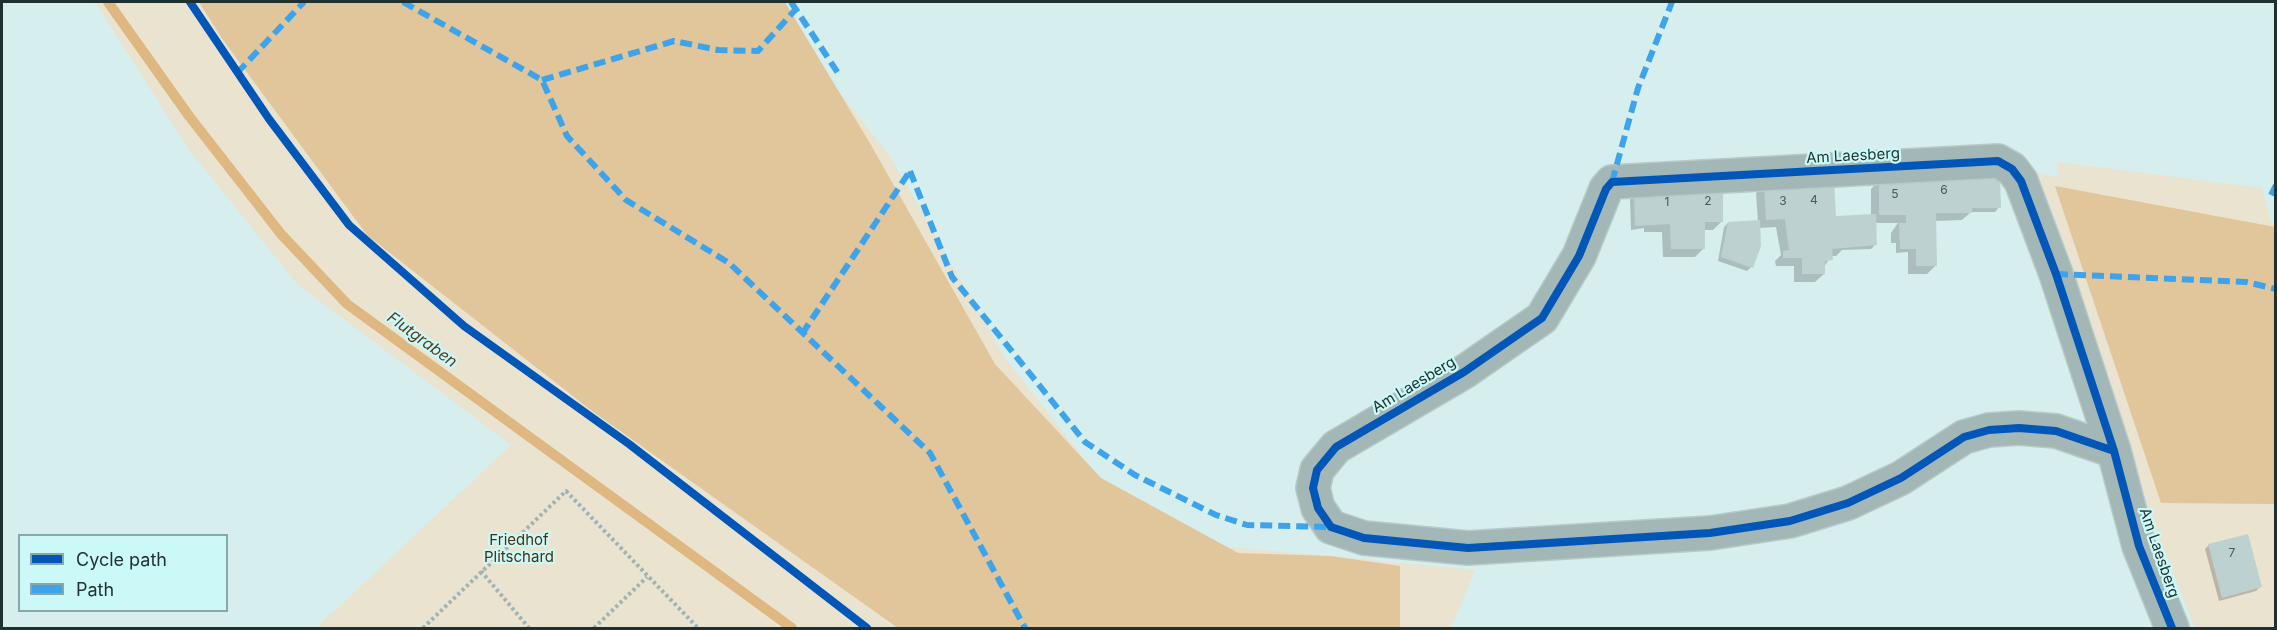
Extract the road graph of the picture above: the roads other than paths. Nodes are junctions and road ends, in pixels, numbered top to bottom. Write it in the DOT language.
graph roads {
  1 [pos="2114,451"];
  2 [pos="2172,628"];
  1 -- 1 [label="street, Am Laesberg"];
  1 -- 2 [label="street, Am Laesberg"];
}
